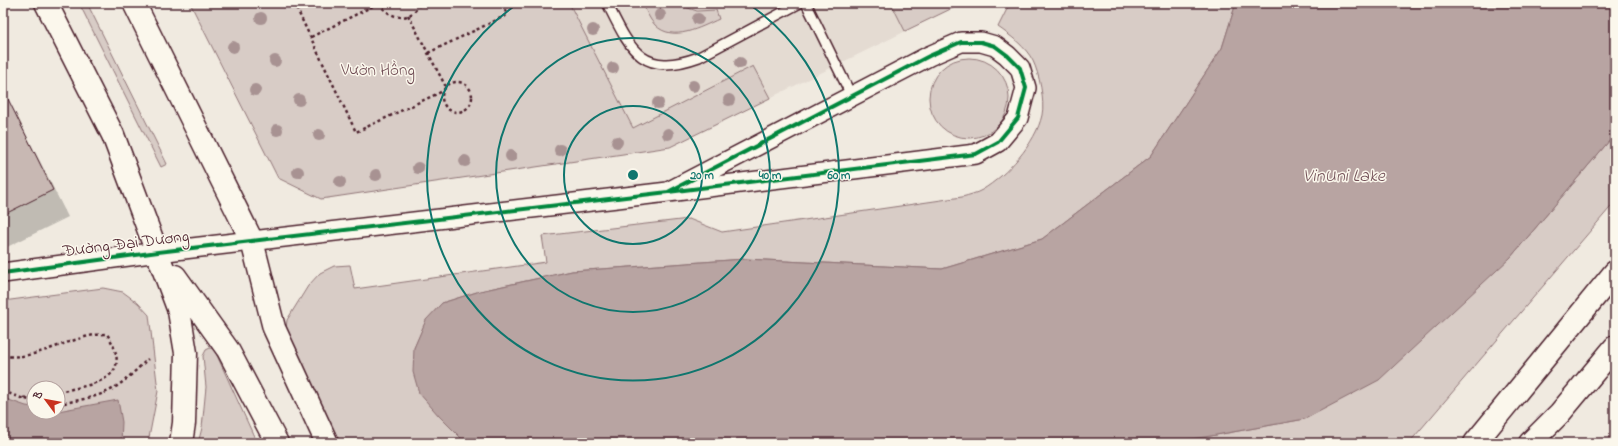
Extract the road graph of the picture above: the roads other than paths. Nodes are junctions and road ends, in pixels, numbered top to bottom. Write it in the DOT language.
graph roads {
  1 [pos="46,3"];
  2 [pos="134,3"];
  3 [pos="607,3"];
  4 [pos="800,3"];
  5 [pos="806,3"];
  6 [pos="852,97"];
  7 [pos="668,192"];
  8 [pos="252,241"];
  9 [pos="158,252"];
  10 [pos="1615,272"];
  11 [pos="3,273"];
  12 [pos="1615,347"];
  13 [pos="181,443"];
  14 [pos="277,443"];
  15 [pos="327,443"];
  16 [pos="1475,443"];
  17 [pos="1530,443"];
  1 -- 9 [label="main road"];
  2 -- 8 [label="main road"];
  3 -- 4 [label="lane"];
  5 -- 6 [label="lane"];
  6 -- 7 [label="street, Đường Đại Dương"];
  6 -- 7 [label="street, Đường Đại Dương"];
  7 -- 8 [label="street, Đường Đại Dương"];
  8 -- 9 [label="street, Đường Đại Dương"];
  8 -- 15 [label="main road"];
  9 -- 11 [label="street, Đường Đại Dương"];
  9 -- 13 [label="main road"];
  9 -- 14 [label="main road"];
  10 -- 16 [label="main road"];
  12 -- 17 [label="main road"];
}
